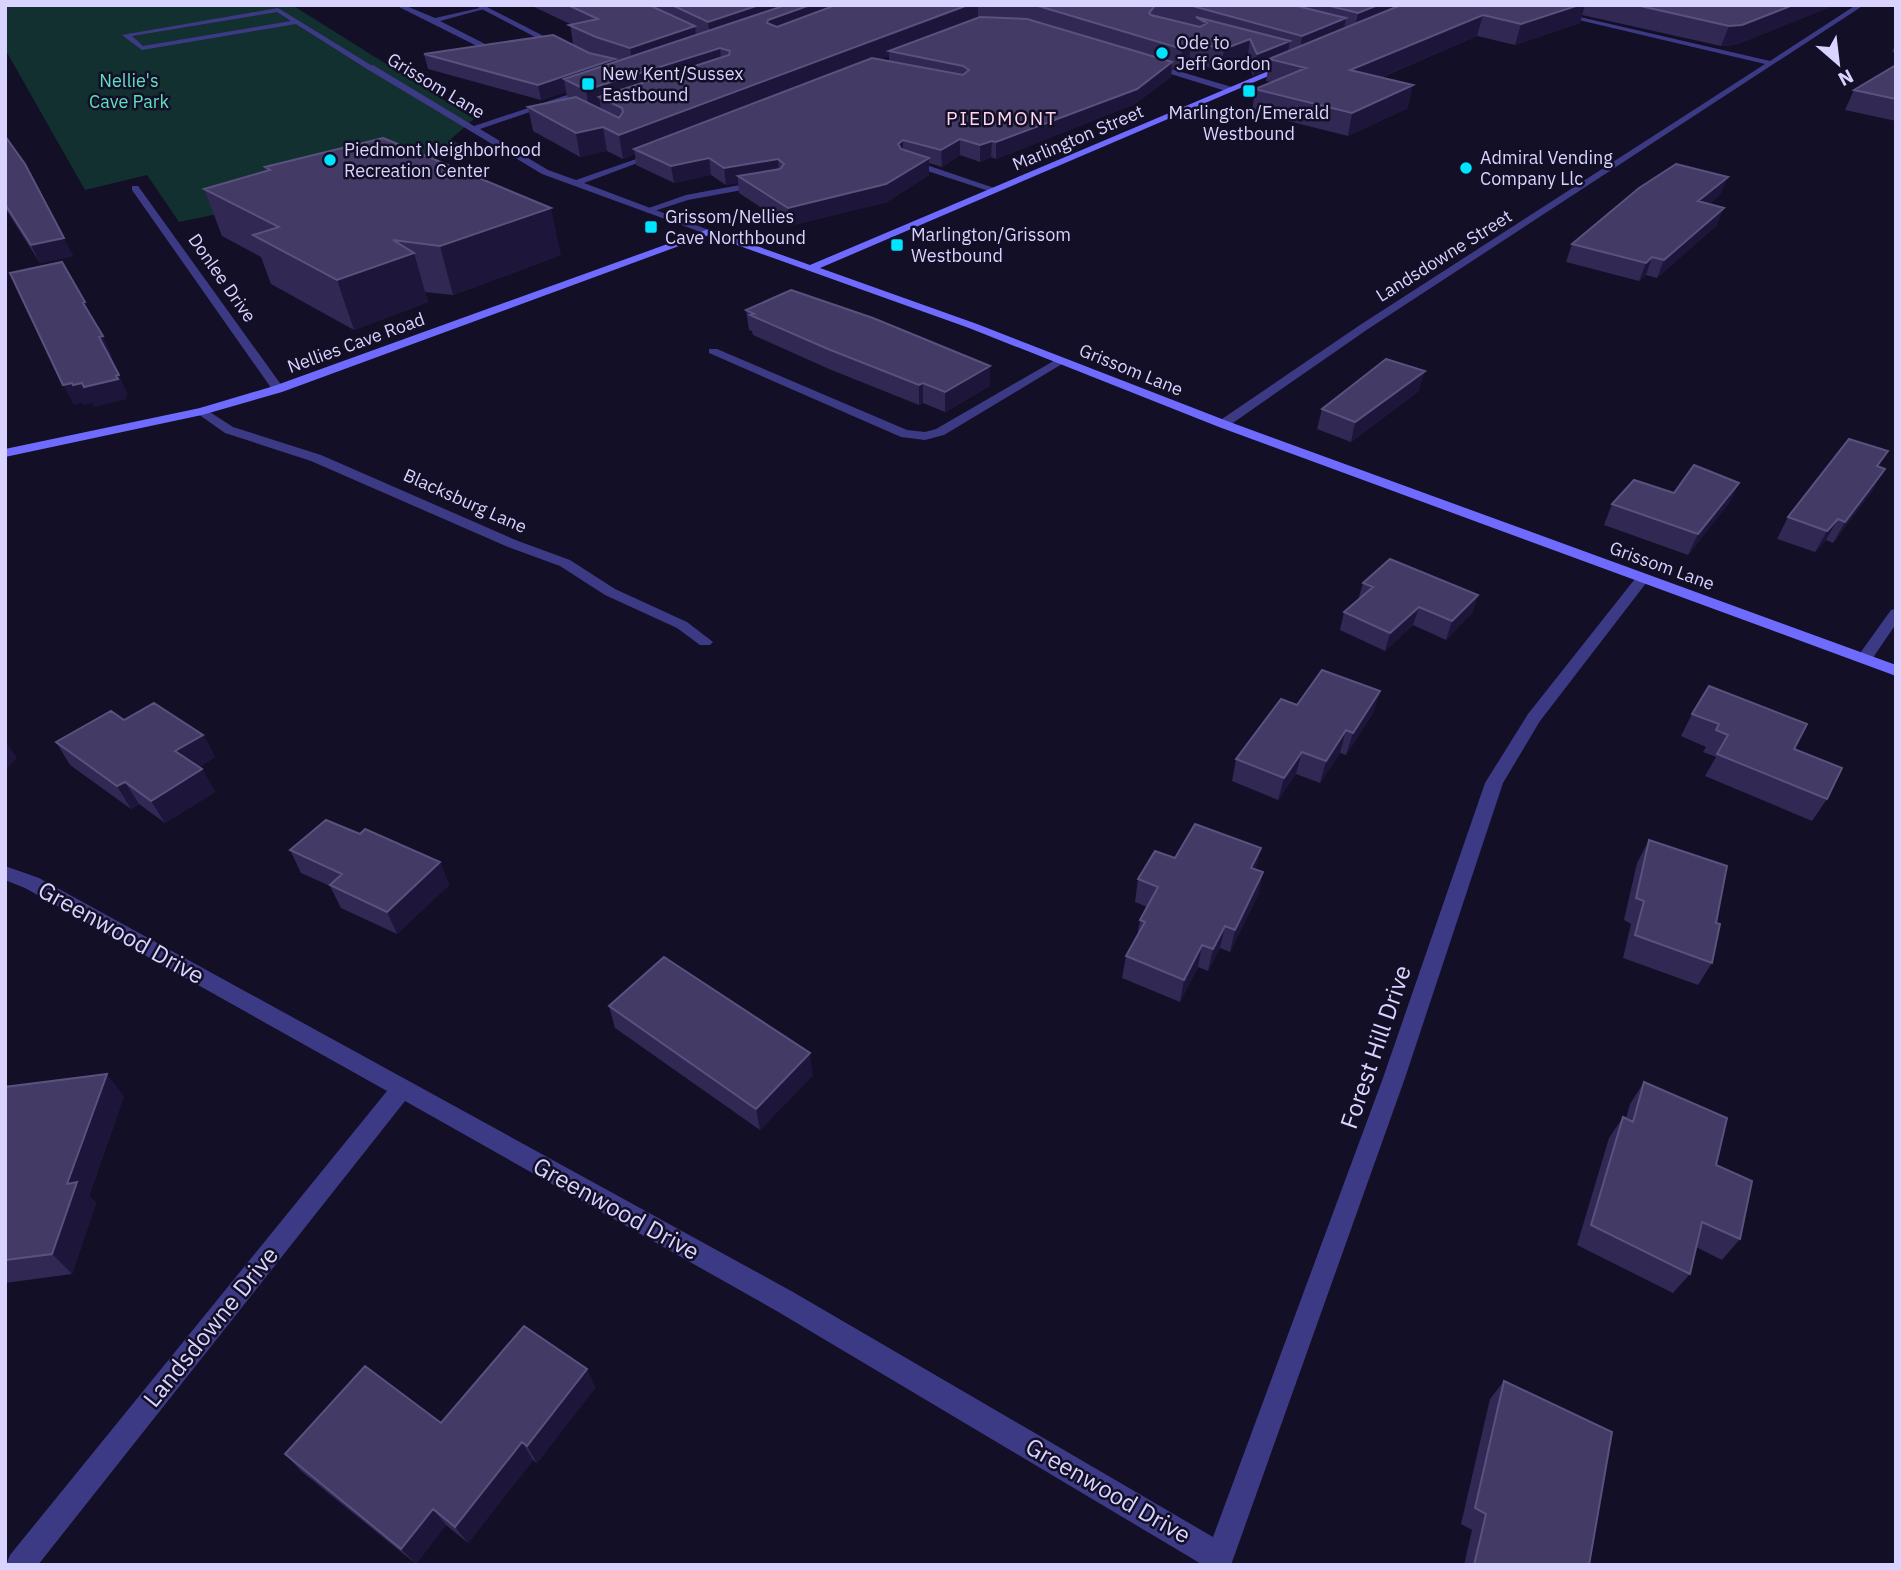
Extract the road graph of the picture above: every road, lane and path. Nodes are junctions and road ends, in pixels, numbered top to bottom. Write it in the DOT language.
graph roads {
  1 [pos="398,5"];
  2 [pos="491,5"];
  3 [pos="1518,5"];
  4 [pos="1861,5"];
  5 [pos="479,7"];
  6 [pos="434,20"];
  7 [pos="297,22"];
  8 [pos="552,42"];
  9 [pos="540,44"];
  10 [pos="517,48"];
  11 [pos="574,53"];
  12 [pos="1289,58"];
  13 [pos="1141,62"];
  14 [pos="1771,63"];
  15 [pos="597,86"];
  16 [pos="1232,90"];
  17 [pos="555,101"];
  18 [pos="568,105"];
  19 [pos="472,130"];
  20 [pos="666,150"];
  21 [pos="905,161"];
  22 [pos="778,181"];
  23 [pos="574,184"];
  24 [pos="135,188"];
  25 [pos="995,190"];
  26 [pos="648,210"];
  27 [pos="709,232"];
  28 [pos="811,268"];
  29 [pos="713,351"];
  30 [pos="1061,361"];
  31 [pos="278,389"];
  32 [pos="202,411"];
  33 [pos="1223,424"];
  34 [pos="5,453"];
  35 [pos="1643,578"];
  36 [pos="1896,613"];
  37 [pos="705,642"];
  38 [pos="1864,659"];
  39 [pos="1896,671"];
  40 [pos="5,873"];
  41 [pos="401,1090"];
  42 [pos="1219,1561"];
  43 [pos="20,1565"];
  1 -- 6 [label="street"];
  2 -- 5 [label="street"];
  3 -- 14 [label="street"];
  4 -- 14 [label="street, Landsdowne Street"];
  5 -- 6 [label="street"];
  5 -- 8 [label="street"];
  6 -- 10 [label="street"];
  7 -- 7 [label="street, Grissom Lane"];
  7 -- 19 [label="street, Grissom Lane"];
  8 -- 9 [label="street"];
  8 -- 11 [label="street"];
  12 -- 16 [label="street, Marlington Street"];
  13 -- 16 [label="street"];
  14 -- 33 [label="street, Landsdowne Street"];
  15 -- 17 [label="street"];
  16 -- 25 [label="street, Marlington Street"];
  17 -- 18 [label="street"];
  17 -- 19 [label="street"];
  19 -- 23 [label="street, Grissom Lane"];
  20 -- 23 [label="street"];
  21 -- 25 [label="street"];
  22 -- 26 [label="street"];
  23 -- 26 [label="street, Grissom Lane"];
  24 -- 31 [label="street, Donlee Drive"];
  25 -- 28 [label="street, Marlington Street"];
  26 -- 27 [label="street, Grissom Lane"];
  27 -- 28 [label="street, Grissom Lane"];
  27 -- 31 [label="street, Nellies Cave Road"];
  28 -- 30 [label="street, Grissom Lane"];
  29 -- 30 [label="street"];
  30 -- 33 [label="street, Grissom Lane"];
  31 -- 32 [label="street, Nellies Cave Road"];
  32 -- 34 [label="street, Nellies Cave Road"];
  32 -- 37 [label="street, Blacksburg Lane"];
  33 -- 35 [label="street, Grissom Lane"];
  35 -- 38 [label="street, Grissom Lane"];
  35 -- 42 [label="street, Forest Hill Drive"];
  36 -- 38 [label="street"];
  38 -- 39 [label="street, Grissom Lane"];
  40 -- 41 [label="street, Greenwood Drive"];
  41 -- 42 [label="street, Greenwood Drive"];
  41 -- 43 [label="street, Landsdowne Drive"];
}
